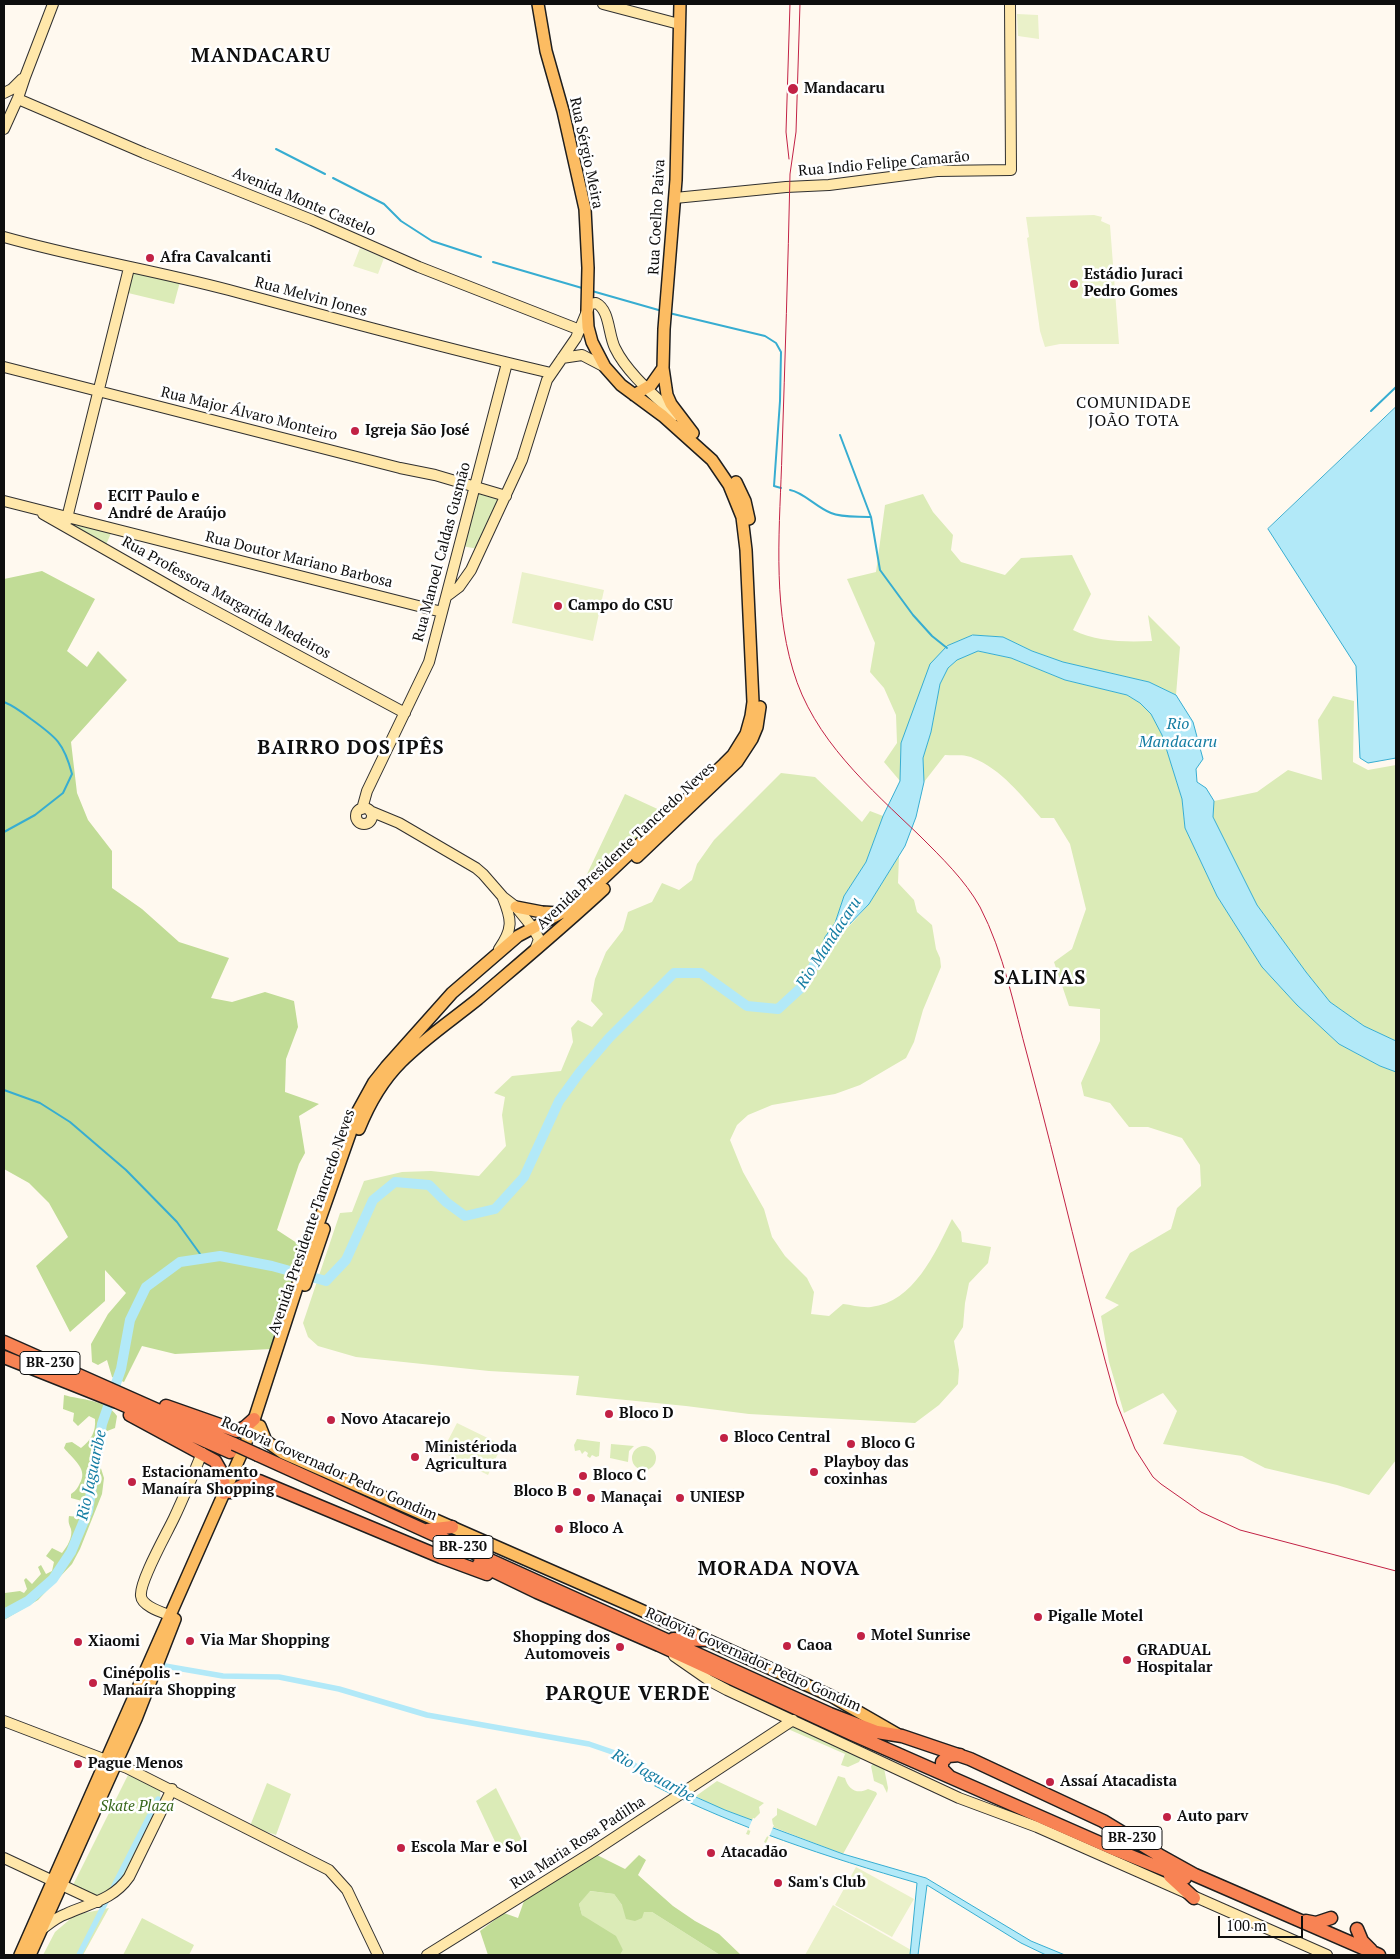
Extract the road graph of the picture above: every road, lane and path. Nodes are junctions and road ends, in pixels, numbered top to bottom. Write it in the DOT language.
graph roads {
  1 [pos="53,4"];
  2 [pos="538,4"];
  3 [pos="603,4"];
  4 [pos="680,4"];
  5 [pos="1010,4"];
  6 [pos="679,24"];
  7 [pos="11,97"];
  8 [pos="4,129"];
  9 [pos="675,198"];
  10 [pos="4,237"];
  11 [pos="129,268"];
  12 [pos="587,310"];
  13 [pos="580,330"];
  14 [pos="562,358"];
  15 [pos="507,363"];
  16 [pos="605,367"];
  17 [pos="8,368"];
  18 [pos="663,368"];
  19 [pos="551,373"];
  20 [pos="647,388"];
  21 [pos="98,392"];
  22 [pos="634,395"];
  23 [pos="687,427"];
  24 [pos="475,486"];
  25 [pos="506,496"];
  26 [pos="4,501"];
  27 [pos="66,521"];
  28 [pos="447,596"];
  29 [pos="442,612"];
  30 [pos="404,713"];
  31 [pos="366,810"];
  32 [pos="369,822"];
  33 [pos="405,828"];
  34 [pos="503,897"];
  35 [pos="516,907"];
  36 [pos="561,913"];
  37 [pos="533,928"];
  38 [pos="534,951"];
  39 [pos="496,955"];
  40 [pos="452,993"];
  41 [pos="462,1011"];
  42 [pos="311,1257"];
  43 [pos="4,1342"];
  44 [pos="4,1357"];
  45 [pos="91,1386"];
  46 [pos="116,1397"];
  47 [pos="257,1422"];
  48 [pos="202,1453"];
  49 [pos="245,1453"];
  50 [pos="227,1492"];
  51 [pos="452,1527"];
  52 [pos="425,1530"];
  53 [pos="537,1592"];
  54 [pos="169,1616"];
  55 [pos="706,1640"];
  56 [pos="663,1642"];
  57 [pos="793,1720"];
  58 [pos="4,1721"];
  59 [pos="902,1736"];
  60 [pos="960,1755"];
  61 [pos="111,1761"];
  62 [pos="950,1777"];
  63 [pos="172,1789"];
  64 [pos="1085,1812"];
  65 [pos="1075,1832"];
  66 [pos="4,1858"];
  67 [pos="1161,1868"];
  68 [pos="57,1882"];
  69 [pos="1194,1898"];
  70 [pos="104,1899"];
  71 [pos="1331,1918"];
  72 [pos="1294,1919"];
  73 [pos="42,1929"];
  74 [pos="1357,1929"];
  75 [pos="1377,1954"];
  76 [pos="20,1955"];
  77 [pos="30,1955"];
  78 [pos="378,1955"];
  79 [pos="427,1955"];
  80 [pos="1326,1955"];
  81 [pos="1358,1955"];
  1 -- 7 [label="main road"];
  2 -- 12 [label="main road, Rua Sérgio Meira"];
  3 -- 6 [label="main road"];
  4 -- 6 [label="main road, Rua Coelho Paiva"];
  5 -- 9 [label="main road, Rua Indio Felipe Camarão"];
  6 -- 9 [label="main road, Rua Coelho Paiva"];
  7 -- 8 [label="main road"];
  7 -- 13 [label="main road, Avenida Monte Castelo"];
  9 -- 18 [label="main road, Rua Coelho Paiva"];
  10 -- 11 [label="main road, Rua Melvin Jones"];
  11 -- 15 [label="main road, Rua Melvin Jones"];
  11 -- 21 [label="main road"];
  12 -- 13 [label="main road"];
  12 -- 16 [label="main road, Avenida Presidente Tancredo Neves"];
  12 -- 20 [label="main road, Avenida Presidente Tancredo Neves"];
  13 -- 14 [label="main road"];
  14 -- 16 [label="main road, Avenida Presidente Tancredo Neves"];
  14 -- 19 [label="main road"];
  15 -- 19 [label="main road, Rua Melvin Jones"];
  15 -- 24 [label="main road, Rua Manoel Caldas Gusmão"];
  16 -- 22 [label="main road, Avenida Presidente Tancredo Neves"];
  17 -- 21 [label="main road, Rua Major Álvaro Monteiro"];
  18 -- 20 [label="main road"];
  18 -- 23 [label="main road, Rua Coelho Paiva"];
  19 -- 25 [label="main road"];
  20 -- 22 [label="main road"];
  20 -- 23 [label="main road, Avenida Presidente Tancredo Neves"];
  21 -- 24 [label="main road, Rua Major Álvaro Monteiro"];
  21 -- 27 [label="main road"];
  22 -- 36 [label="main road, Avenida Presidente Tancredo Neves"];
  23 -- 38 [label="main road, Avenida Presidente Tancredo Neves"];
  24 -- 25 [label="main road, Rua Major Álvaro Monteiro"];
  24 -- 28 [label="main road, Rua Manoel Caldas Gusmão"];
  25 -- 28 [label="main road"];
  26 -- 27 [label="main road, Rua Professora Margarida Medeiros"];
  27 -- 29 [label="main road, Rua Doutor Mariano Barbosa"];
  27 -- 30 [label="main road, Rua Professora Margarida Medeiros"];
  28 -- 29 [label="main road, Rua Manoel Caldas Gusmão"];
  29 -- 30 [label="main road, Rua Manoel Caldas Gusmão"];
  30 -- 31 [label="main road, Rua Manoel Caldas Gusmão"];
  31 -- 32 [label="main road"];
  31 -- 32 [label="main road"];
  31 -- 33 [label="main road"];
  32 -- 33 [label="main road"];
  33 -- 34 [label="main road"];
  34 -- 35 [label="main road"];
  34 -- 39 [label="main road"];
  35 -- 36 [label="main road"];
  35 -- 37 [label="main road"];
  36 -- 37 [label="main road, Avenida Presidente Tancredo Neves"];
  37 -- 38 [label="main road"];
  37 -- 39 [label="main road, Avenida Presidente Tancredo Neves"];
  38 -- 41 [label="main road, Avenida Presidente Tancredo Neves"];
  39 -- 40 [label="main road, Avenida Presidente Tancredo Neves"];
  40 -- 41 [label="main road"];
  40 -- 42 [label="main road, Avenida Presidente Tancredo Neves"];
  41 -- 42 [label="main road, Avenida Presidente Tancredo Neves"];
  42 -- 47 [label="main road, Avenida Presidente Tancredo Neves"];
  43 -- 45 [label="highway, BR-230"];
  44 -- 45 [label="highway, BR-230"];
  45 -- 46 [label="highway"];
  45 -- 46 [label="highway"];
  46 -- 47 [label="highway"];
  46 -- 48 [label="highway"];
  46 -- 49 [label="highway, Rodovia Governador Pedro Gondim / BR-230"];
  47 -- 49 [label="main road, Avenida Presidente Tancredo Neves"];
  47 -- 51 [label="main road"];
  48 -- 50 [label="highway"];
  48 -- 54 [label="main road"];
  49 -- 50 [label="main road, Avenida Presidente Tancredo Neves"];
  49 -- 52 [label="highway, Rodovia Governador Pedro Gondim / BR-230"];
  49 -- 53 [label="highway, Rodovia Governador Pedro Gondim / BR-230"];
  50 -- 53 [label="highway"];
  50 -- 54 [label="main road"];
  50 -- 61 [label="main road"];
  51 -- 52 [label="highway"];
  51 -- 55 [label="main road"];
  52 -- 56 [label="highway, Rodovia Governador Pedro Gondim / BR-230"];
  53 -- 56 [label="highway, Rodovia Governador Pedro Gondim / BR-230"];
  54 -- 61 [label="main road"];
  55 -- 56 [label="highway"];
  55 -- 59 [label="main road"];
  56 -- 57 [label="main road"];
  56 -- 59 [label="highway, Rodovia Governador Pedro Gondim / BR-230"];
  56 -- 62 [label="highway, Rodovia Governador Pedro Gondim / BR-230"];
  57 -- 69 [label="main road"];
  57 -- 79 [label="main road, Rua Maria Rosa Padilha"];
  58 -- 61 [label="main road"];
  59 -- 60 [label="highway, Rodovia Governador Pedro Gondim / BR-230"];
  60 -- 62 [label="highway"];
  60 -- 64 [label="highway, Rodovia Governador Pedro Gondim / BR-230"];
  61 -- 63 [label="main road"];
  61 -- 68 [label="main road"];
  62 -- 65 [label="highway, Rodovia Governador Pedro Gondim / BR-230"];
  63 -- 70 [label="main road"];
  63 -- 78 [label="main road"];
  64 -- 65 [label="highway"];
  64 -- 72 [label="highway, Rodovia Governador Pedro Gondim / BR-230"];
  65 -- 67 [label="highway, Rodovia Governador Pedro Gondim / BR-230"];
  66 -- 68 [label="main road"];
  67 -- 69 [label="highway"];
  67 -- 81 [label="highway, Rodovia Governador Pedro Gondim / BR-230"];
  68 -- 70 [label="main road"];
  68 -- 73 [label="main road"];
  68 -- 76 [label="main road"];
  69 -- 80 [label="main road"];
  70 -- 73 [label="main road"];
  71 -- 72 [label="highway"];
  72 -- 75 [label="highway, Rodovia Governador Pedro Gondim / BR-230"];
  73 -- 77 [label="main road"];
  74 -- 75 [label="highway"];
}
